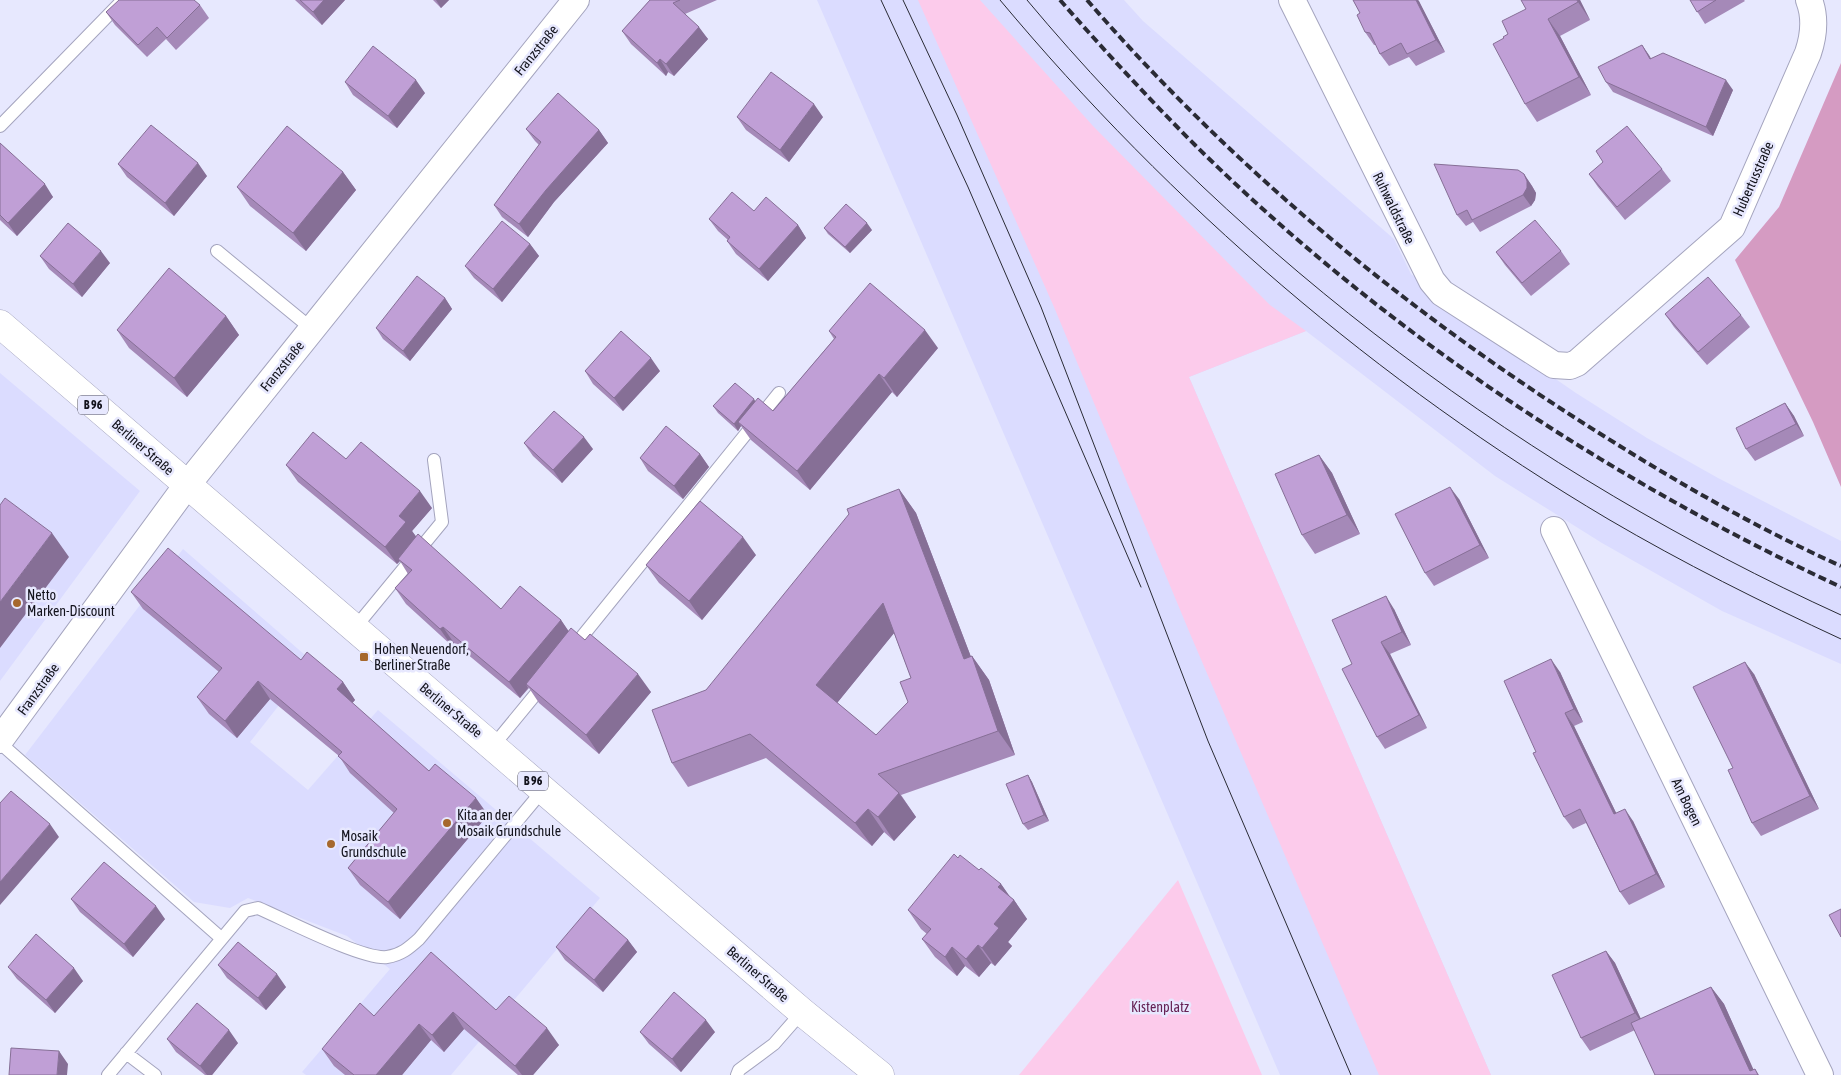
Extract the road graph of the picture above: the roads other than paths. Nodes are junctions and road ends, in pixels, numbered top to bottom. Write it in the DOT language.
graph roads {
  1 [pos="123,0"];
  2 [pos="576,0"];
  3 [pos="1292,0"];
  4 [pos="1809,0"];
  5 [pos="0,126"];
  6 [pos="217,252"];
  7 [pos="0,324"];
  8 [pos="312,329"];
  9 [pos="1554,365"];
  10 [pos="779,393"];
  11 [pos="434,460"];
  12 [pos="187,485"];
  13 [pos="1554,530"];
  14 [pos="354,629"];
  15 [pos="567,656"];
  16 [pos="554,671"];
  17 [pos="0,742"];
  18 [pos="493,746"];
  19 [pos="543,790"];
  20 [pos="221,938"];
  21 [pos="802,1012"];
  22 [pos="126,1053"];
  23 [pos="737,1074"];
  24 [pos="108,1075"];
  25 [pos="154,1075"];
  26 [pos="880,1075"];
  27 [pos="1820,1075"];
  1 -- 5 [label="lane"];
  2 -- 8 [label="street, Franzstraße"];
  3 -- 9 [label="street, Ruhwaldstraße"];
  4 -- 9 [label="street, Hubertusstraße"];
  6 -- 8 [label="lane"];
  7 -- 12 [label="main road, Berliner Straße / B 96"];
  8 -- 12 [label="street, Franzstraße"];
  10 -- 15 [label="lane"];
  11 -- 14 [label="lane"];
  12 -- 14 [label="main road, Berliner Straße / B 96"];
  12 -- 17 [label="street, Franzstraße"];
  13 -- 27 [label="street, Am Bogen"];
  14 -- 18 [label="main road, Berliner Straße / B 96"];
  16 -- 18 [label="lane"];
  17 -- 20 [label="lane"];
  18 -- 19 [label="main road, Berliner Straße / B 96"];
  19 -- 20 [label="lane"];
  19 -- 21 [label="main road, Berliner Straße / B 96"];
  20 -- 22 [label="lane"];
  21 -- 23 [label="lane"];
  21 -- 26 [label="main road, Berliner Straße / B 96"];
  22 -- 24 [label="lane"];
  22 -- 25 [label="lane"];
}
